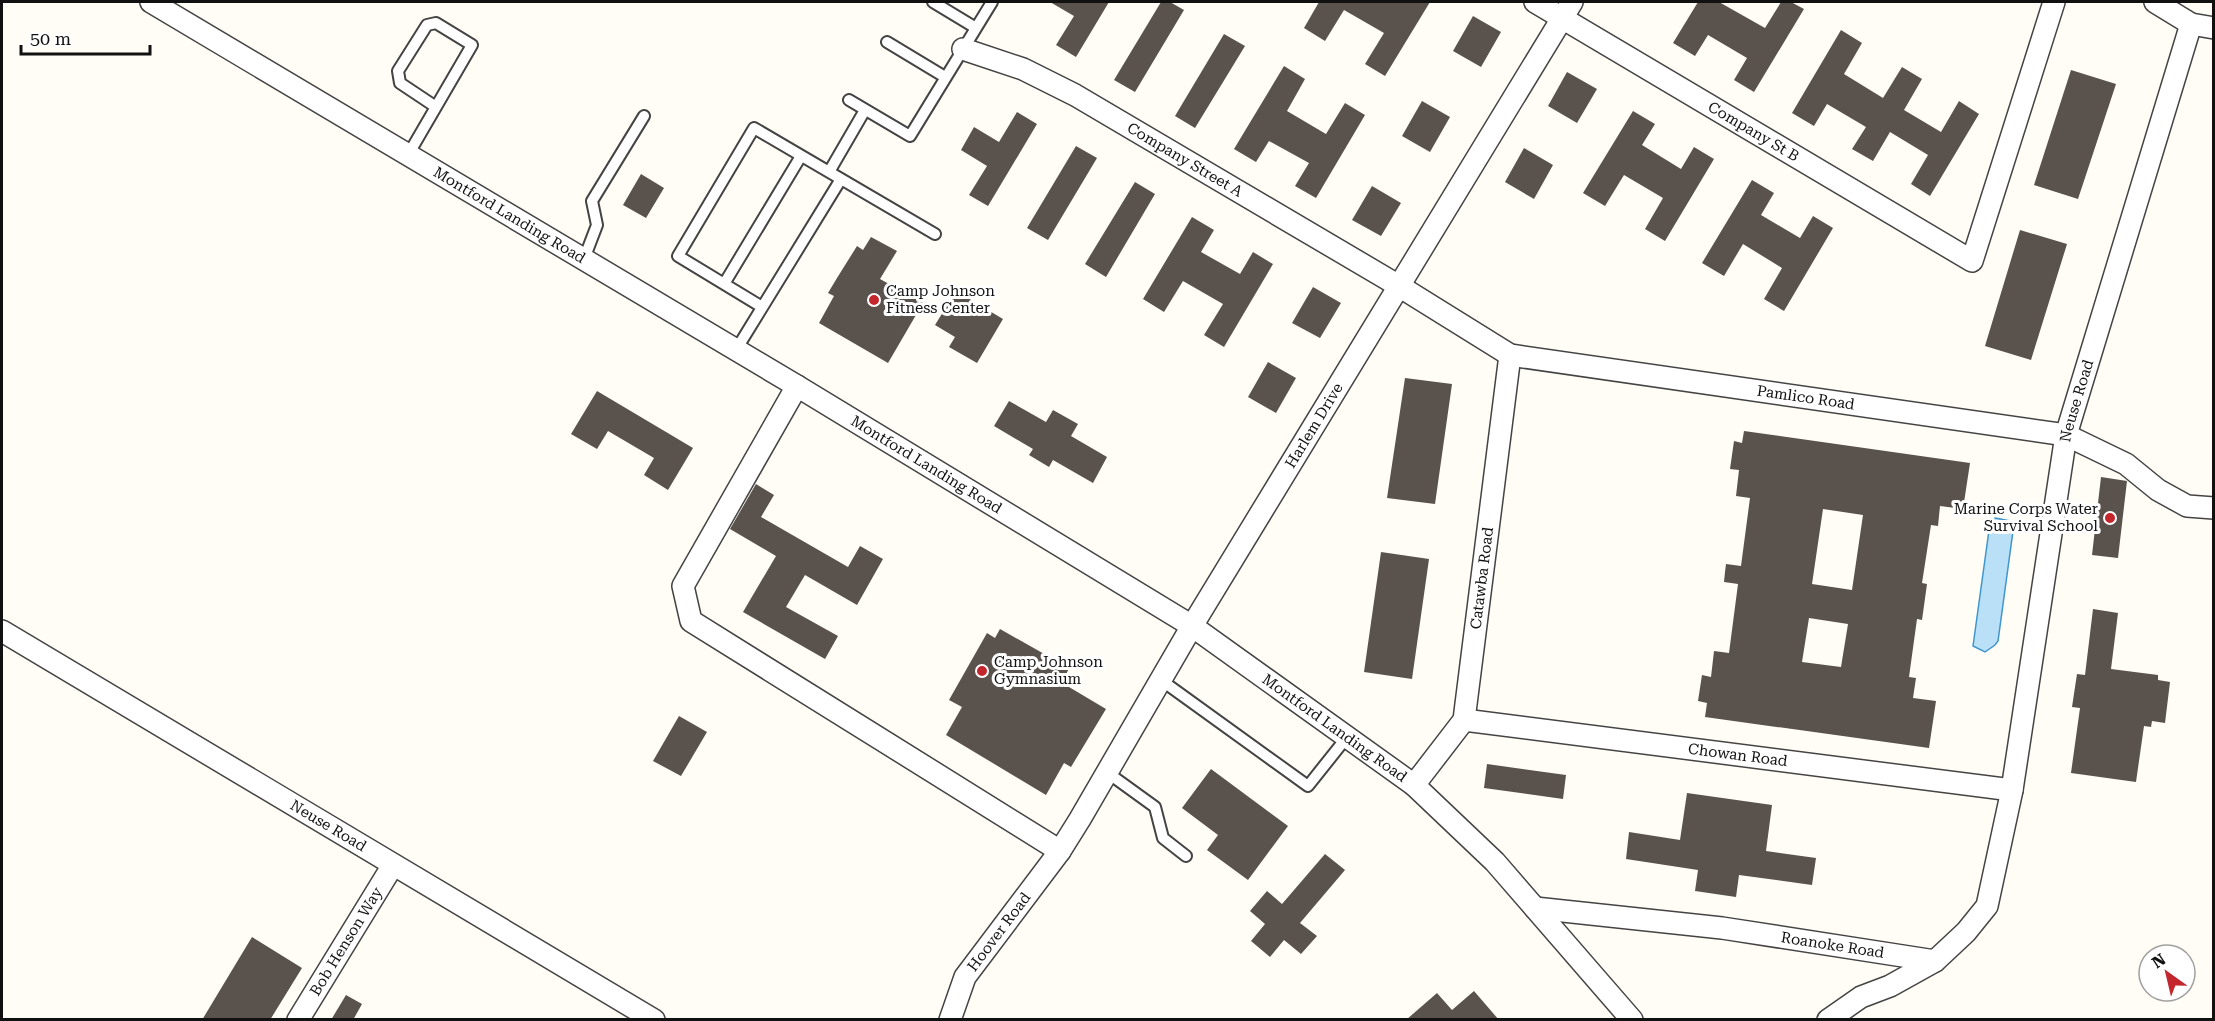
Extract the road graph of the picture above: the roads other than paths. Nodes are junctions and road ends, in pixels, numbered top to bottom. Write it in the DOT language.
graph roads {
  1 [pos="151,2"];
  2 [pos="933,2"];
  3 [pos="992,2"];
  4 [pos="1535,2"];
  5 [pos="2054,2"];
  6 [pos="2155,2"];
  7 [pos="1567,9"];
  8 [pos="2191,24"];
  9 [pos="976,28"];
  10 [pos="2214,28"];
  11 [pos="887,42"];
  12 [pos="963,49"];
  13 [pos="945,77"];
  14 [pos="849,100"];
  15 [pos="436,107"];
  16 [pos="865,110"];
  17 [pos="644,116"];
  18 [pos="408,155"];
  19 [pos="801,156"];
  20 [pos="829,172"];
  21 [pos="840,179"];
  22 [pos="934,234"];
  23 [pos="584,259"];
  24 [pos="724,284"];
  25 [pos="1399,286"];
  26 [pos="762,307"];
  27 [pos="736,350"];
  28 [pos="1510,355"];
  29 [pos="797,386"];
  30 [pos="2066,435"];
  31 [pos="2214,508"];
  32 [pos="1192,626"];
  33 [pos="2,631"];
  34 [pos="1161,680"];
  35 [pos="1464,720"];
  36 [pos="1347,737"];
  37 [pos="1108,773"];
  38 [pos="1414,785"];
  39 [pos="2012,790"];
  40 [pos="1060,851"];
  41 [pos="1186,856"];
  42 [pos="393,864"];
  43 [pos="1535,908"];
  44 [pos="1935,961"];
  45 [pos="298,1020"];
  46 [pos="654,1020"];
  47 [pos="950,1020"];
  48 [pos="1632,1020"];
  49 [pos="1828,1020"];
  1 -- 18 [label="street, Montford Landing Road"];
  2 -- 9 [label="lane"];
  3 -- 9 [label="lane"];
  4 -- 7 [label="street, Company St B"];
  5 -- 7 [label="street, Company St B"];
  6 -- 8 [label="street"];
  7 -- 25 [label="street, Harlem Drive"];
  8 -- 10 [label="street"];
  8 -- 30 [label="street, Neuse Road"];
  9 -- 12 [label="lane"];
  11 -- 13 [label="lane"];
  12 -- 13 [label="lane"];
  12 -- 25 [label="street, Company Street A"];
  13 -- 16 [label="lane"];
  14 -- 16 [label="lane"];
  15 -- 15 [label="lane"];
  15 -- 18 [label="lane"];
  16 -- 20 [label="lane"];
  17 -- 23 [label="lane"];
  18 -- 23 [label="street, Montford Landing Road"];
  19 -- 20 [label="lane"];
  19 -- 24 [label="lane"];
  19 -- 24 [label="lane"];
  20 -- 21 [label="lane"];
  21 -- 22 [label="lane"];
  21 -- 26 [label="lane"];
  23 -- 27 [label="street, Montford Landing Road"];
  24 -- 26 [label="lane"];
  25 -- 28 [label="street, Pamlico Road"];
  25 -- 32 [label="street, Harlem Drive"];
  26 -- 27 [label="lane"];
  27 -- 29 [label="street, Montford Landing Road"];
  28 -- 30 [label="street, Pamlico Road"];
  28 -- 35 [label="street, Catawba Road"];
  29 -- 32 [label="street, Montford Landing Road"];
  29 -- 40 [label="street"];
  30 -- 31 [label="street, Pamlico Road"];
  30 -- 39 [label="street, Neuse Road"];
  32 -- 34 [label="street, Harlem Drive"];
  32 -- 36 [label="street, Montford Landing Road"];
  33 -- 42 [label="street, Neuse Road"];
  34 -- 36 [label="lane"];
  34 -- 37 [label="street, Harlem Drive"];
  35 -- 38 [label="street"];
  35 -- 39 [label="street, Chowan Road"];
  36 -- 38 [label="street, Montford Landing Road"];
  37 -- 40 [label="street, Harlem Drive"];
  37 -- 41 [label="lane"];
  38 -- 43 [label="street, Montford Landing Road"];
  39 -- 44 [label="street"];
  40 -- 47 [label="street, Hoover Road"];
  42 -- 45 [label="street, Bob Henson Way"];
  42 -- 46 [label="street, Neuse Road"];
  43 -- 44 [label="street, Roanoke Road"];
  43 -- 48 [label="street, Montford Landing Road"];
  44 -- 49 [label="street"];
}
